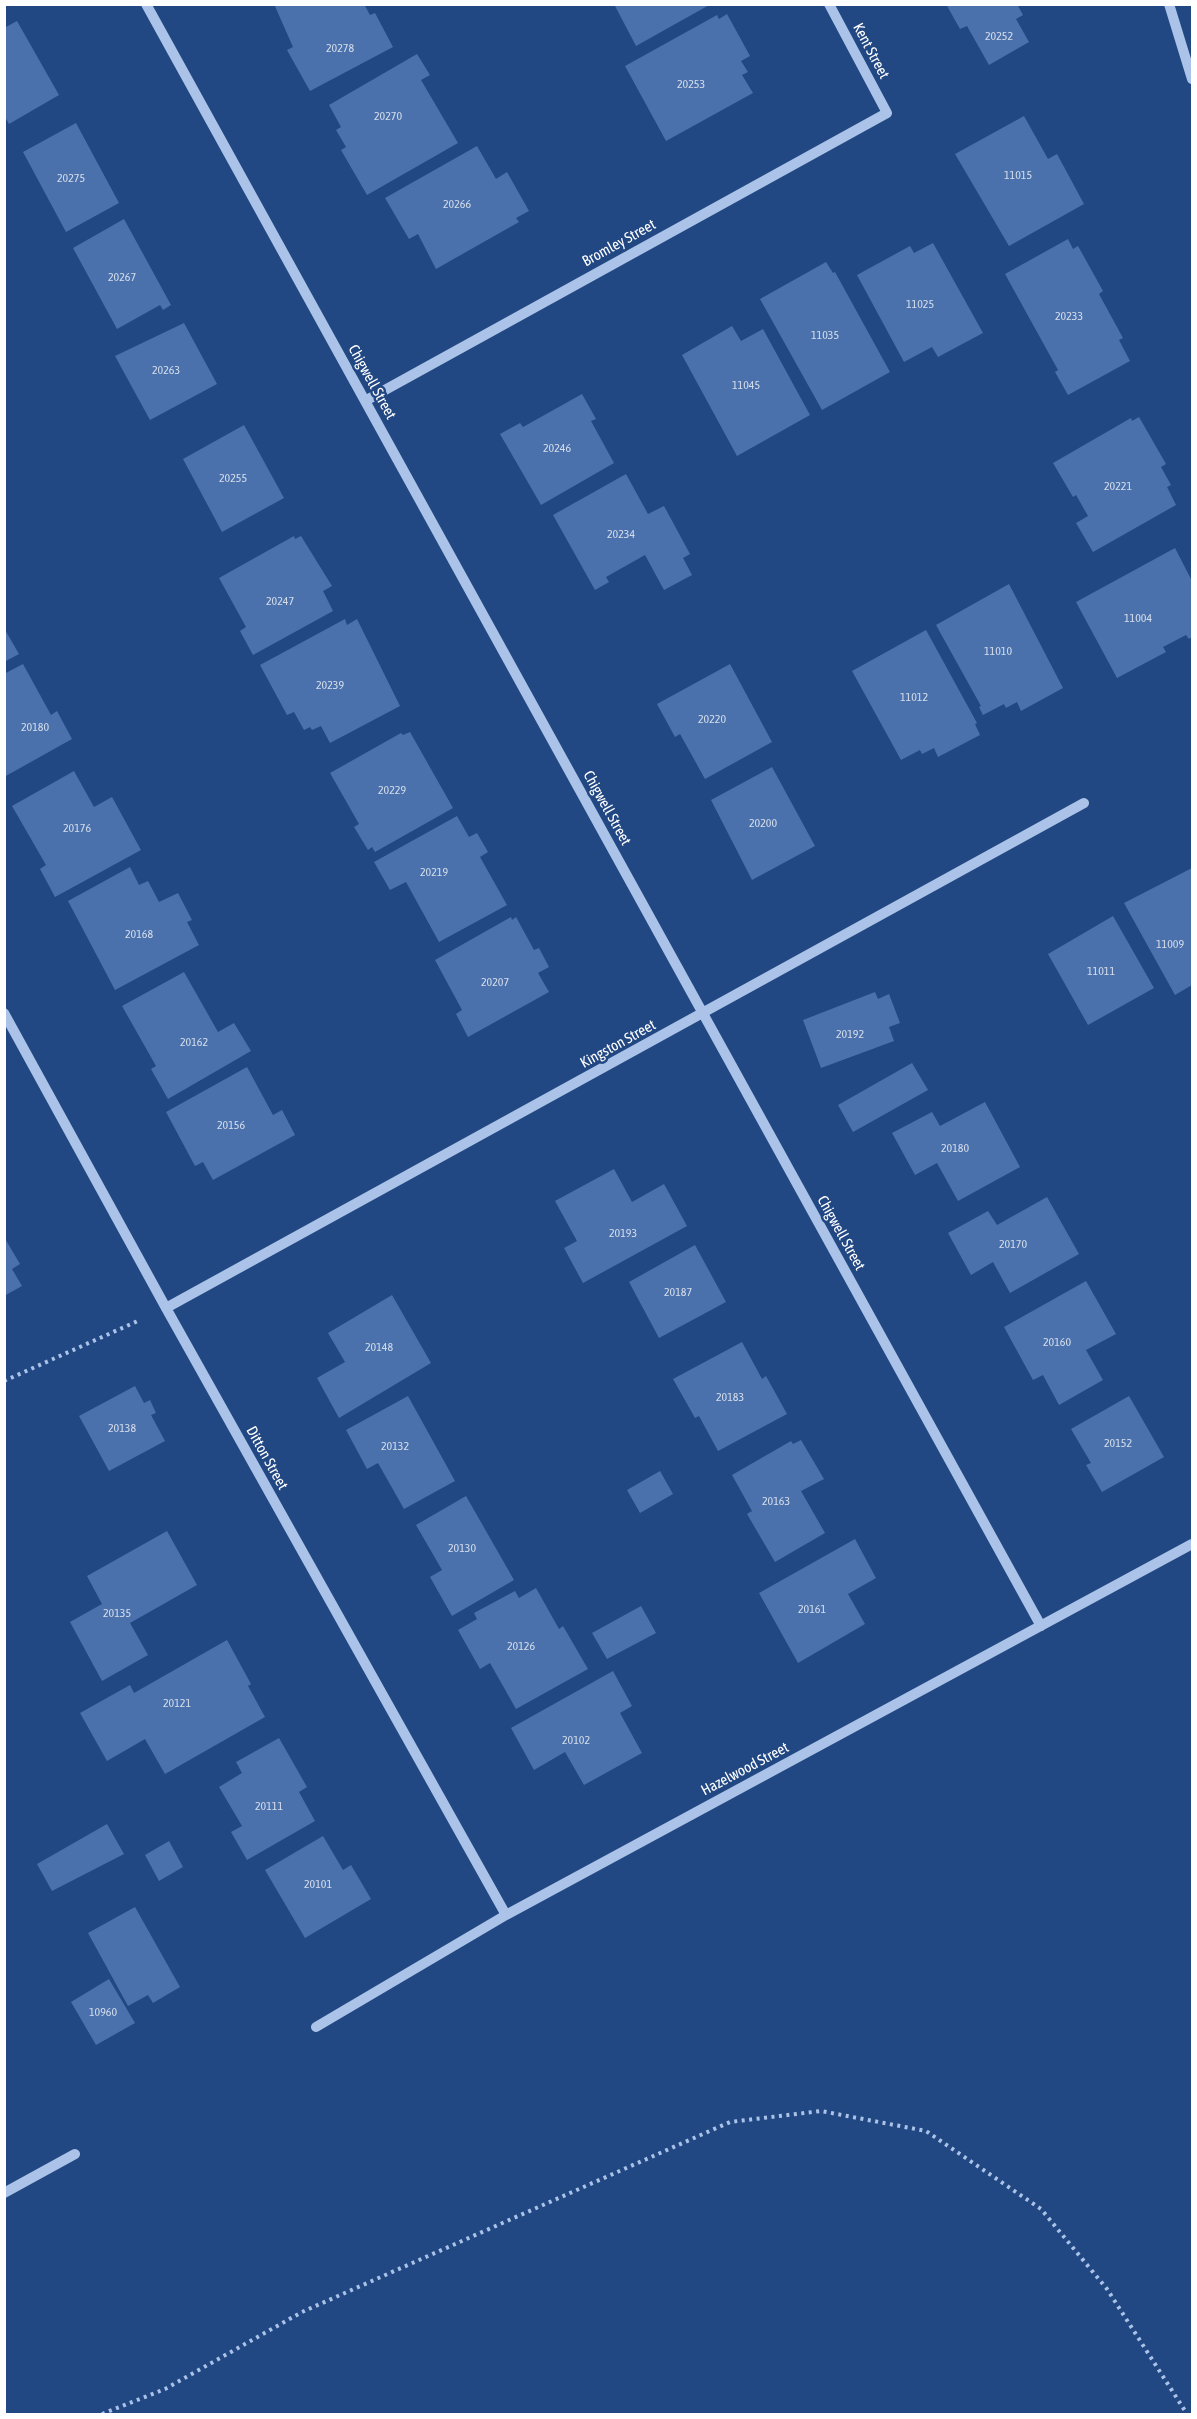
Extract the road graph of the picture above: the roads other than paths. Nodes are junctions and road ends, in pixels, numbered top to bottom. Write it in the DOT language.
graph roads {
  1 [pos="146,4"];
  2 [pos="830,4"];
  3 [pos="1169,4"];
  4 [pos="1192,79"];
  5 [pos="887,112"];
  6 [pos="365,401"];
  7 [pos="1084,803"];
  8 [pos="4,1013"];
  9 [pos="703,1014"];
  10 [pos="166,1308"];
  11 [pos="1192,1544"];
  12 [pos="1041,1626"];
  13 [pos="506,1915"];
  14 [pos="316,2027"];
  15 [pos="75,2154"];
  16 [pos="5,2191"];
  1 -- 6 [label="street, Chigwell Street"];
  2 -- 5 [label="street, Kent Street"];
  3 -- 4 [label="street"];
  5 -- 6 [label="street, Bromley Street"];
  6 -- 9 [label="street, Chigwell Street"];
  7 -- 9 [label="street, Kingston Street"];
  8 -- 10 [label="street, Ditton Street"];
  9 -- 10 [label="street, Kingston Street"];
  9 -- 12 [label="street, Chigwell Street"];
  10 -- 13 [label="street, Ditton Street"];
  11 -- 12 [label="street, Hazelwood Street"];
  12 -- 13 [label="street, Hazelwood Street"];
  13 -- 14 [label="street, Hazelwood Street"];
  15 -- 16 [label="street"];
}
